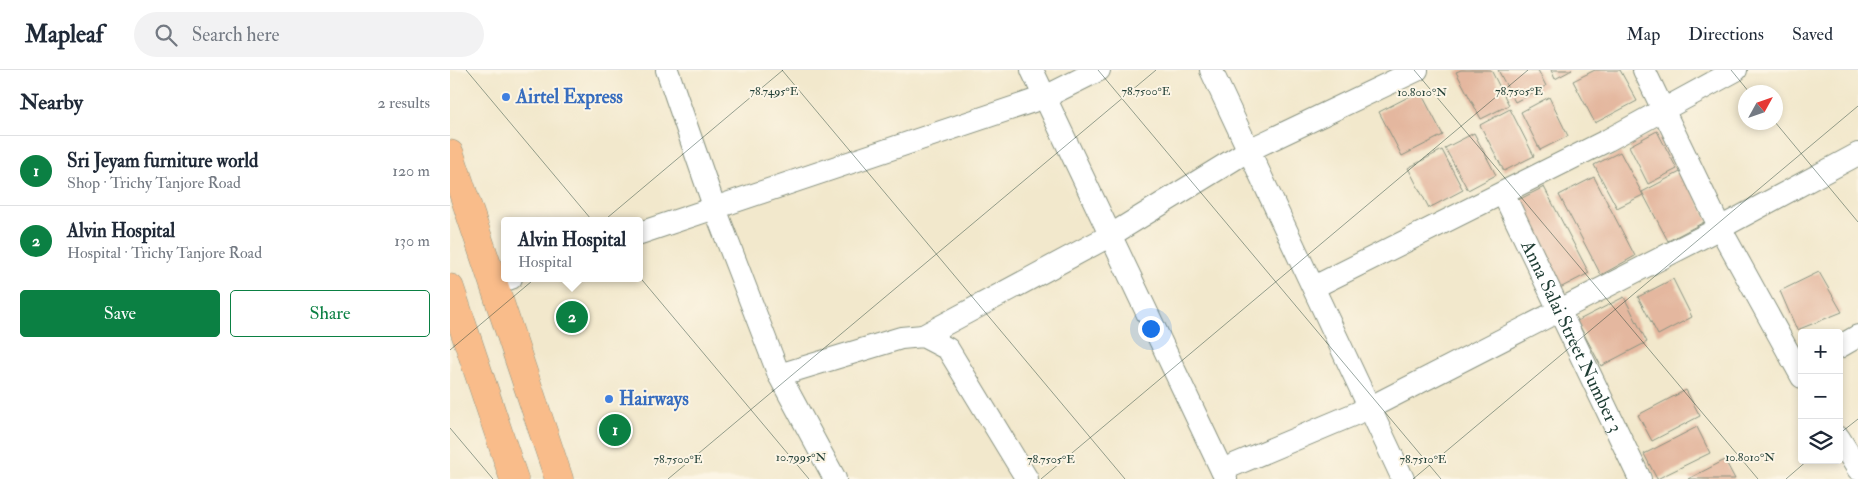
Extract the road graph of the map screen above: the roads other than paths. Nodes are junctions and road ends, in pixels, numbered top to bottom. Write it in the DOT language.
graph roads {
  1 [pos="667,70"];
  2 [pos="1032,70"];
  3 [pos="1099,70"];
  4 [pos="1211,70"];
  5 [pos="1417,70"];
  6 [pos="1644,70"];
  7 [pos="1736,70"];
  8 [pos="1045,96"];
  9 [pos="1662,110"];
  10 [pos="1249,150"];
  11 [pos="450,154"];
  12 [pos="1858,154"];
  13 [pos="1503,193"];
  14 [pos="714,206"];
  15 [pos="1720,228"];
  16 [pos="643,232"];
  17 [pos="1111,235"];
  18 [pos="501,279"];
  19 [pos="502,282"];
  20 [pos="1314,287"];
  21 [pos="450,288"];
  22 [pos="1559,310"];
  23 [pos="923,336"];
  24 [pos="1858,336"];
  25 [pos="458,342"];
  26 [pos="1843,345"];
  27 [pos="1798,367"];
  28 [pos="779,376"];
  29 [pos="1369,408"];
  30 [pos="1843,445"];
  31 [pos="1858,469"];
  32 [pos="1224,474"];
  33 [pos="514,479"];
  34 [pos="559,479"];
  35 [pos="835,479"];
  36 [pos="1027,479"];
  37 [pos="1403,479"];
  38 [pos="1640,479"];
  1 -- 14 [label="street"];
  2 -- 8 [label="street"];
  3 -- 8 [label="street"];
  4 -- 10 [label="street"];
  5 -- 10 [label="street"];
  6 -- 9 [label="street"];
  7 -- 9 [label="street"];
  8 -- 14 [label="street"];
  8 -- 17 [label="street"];
  9 -- 13 [label="street"];
  9 -- 15 [label="street"];
  10 -- 17 [label="street"];
  10 -- 20 [label="street"];
  11 -- 18 [label="highway"];
  12 -- 15 [label="street"];
  13 -- 20 [label="street"];
  13 -- 22 [label="street, Anna Salai Street Number 3"];
  14 -- 16 [label="street"];
  14 -- 28 [label="street"];
  15 -- 22 [label="street"];
  15 -- 27 [label="street"];
  17 -- 23 [label="street"];
  17 -- 32 [label="street"];
  19 -- 34 [label="highway"];
  20 -- 29 [label="street"];
  21 -- 25 [label="highway"];
  22 -- 29 [label="street"];
  22 -- 38 [label="street, Anna Salai Street Number 3"];
  23 -- 28 [label="street"];
  23 -- 36 [label="street"];
  24 -- 26 [label="street"];
  25 -- 33 [label="highway"];
  28 -- 35 [label="street"];
  29 -- 32 [label="street"];
  29 -- 37 [label="street"];
  30 -- 31 [label="street"];
}
